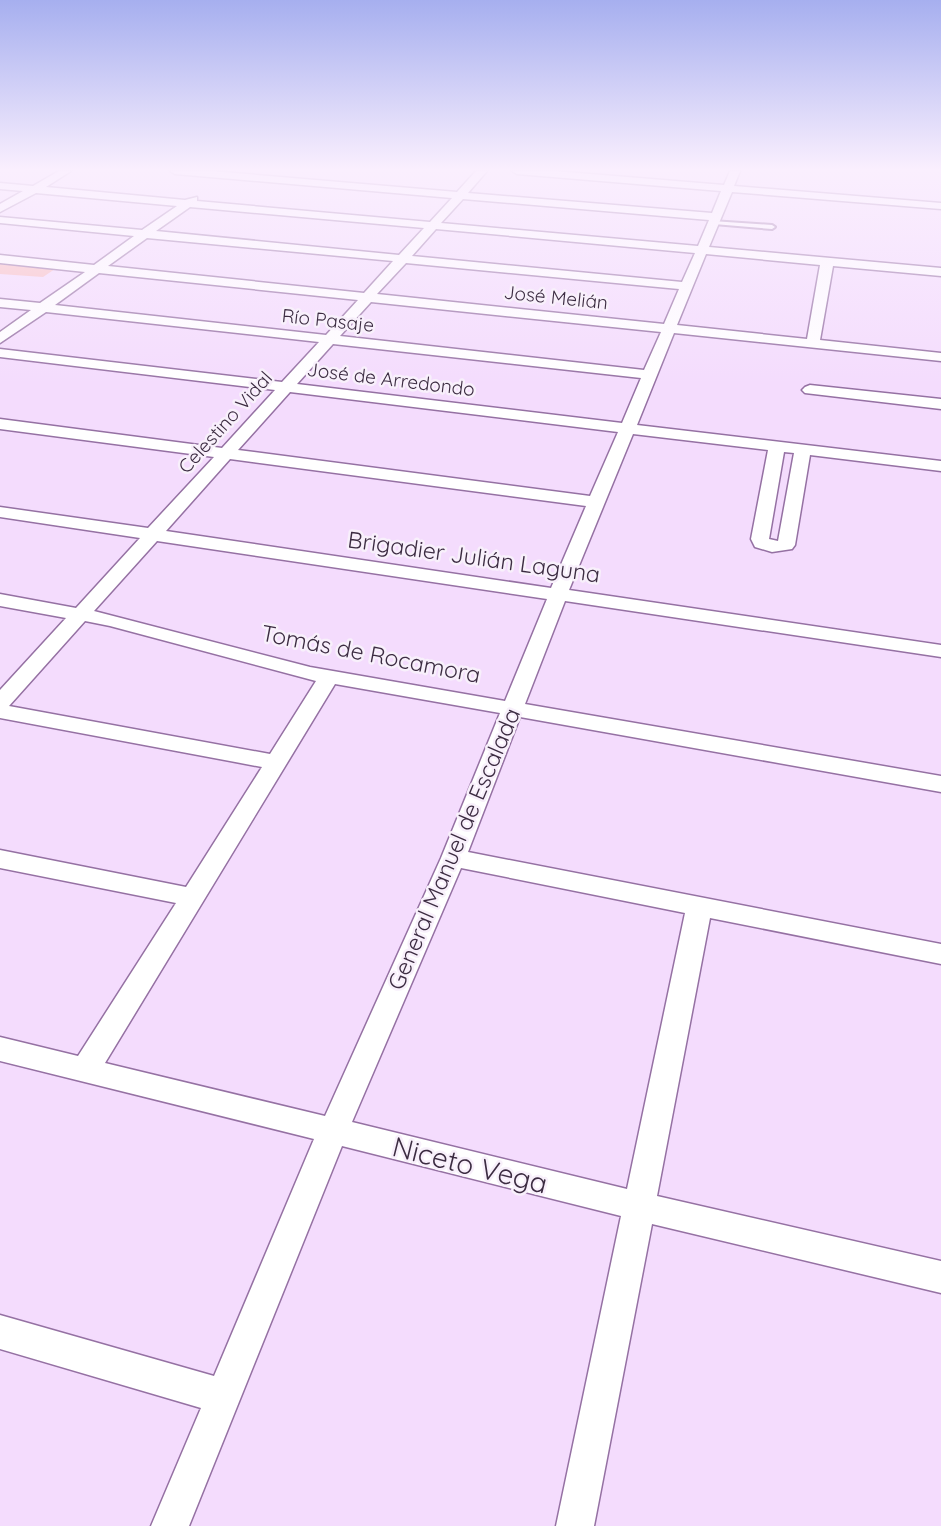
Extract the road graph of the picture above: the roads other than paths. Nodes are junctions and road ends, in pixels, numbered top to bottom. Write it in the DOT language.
graph roads {
  1 [pos="133,242"];
  2 [pos="233,242"];
  3 [pos="417,242"];
  4 [pos="618,242"];
  5 [pos="705,242"];
  6 [pos="702,250"];
  7 [pos="402,258"];
  8 [pos="0,259"];
  9 [pos="827,261"];
  10 [pos="97,268"];
  11 [pos="941,272"];
  12 [pos="687,286"];
  13 [pos="368,297"];
  14 [pos="0,303"];
  15 [pos="43,307"];
  16 [pos="669,328"];
  17 [pos="0,339"];
  18 [pos="329,339"];
  19 [pos="813,343"];
  20 [pos="0,353"];
  21 [pos="941,357"];
  22 [pos="651,375"];
  23 [pos="285,388"];
  24 [pos="810,390"];
  25 [pos="941,404"];
  26 [pos="0,424"];
  27 [pos="627,429"];
  28 [pos="778,447"];
  29 [pos="803,450"];
  30 [pos="225,454"];
  31 [pos="941,466"];
  32 [pos="597,502"];
  33 [pos="0,512"];
  34 [pos="152,534"];
  35 [pos="558,594"];
  36 [pos="0,600"];
  37 [pos="82,613"];
  38 [pos="941,651"];
  39 [pos="329,677"];
  40 [pos="0,703"];
  41 [pos="514,708"];
  42 [pos="0,712"];
  43 [pos="276,762"];
  44 [pos="941,784"];
  45 [pos="453,858"];
  46 [pos="0,859"];
  47 [pos="192,897"];
  48 [pos="699,906"];
  49 [pos="941,954"];
  50 [pos="0,1049"];
  51 [pos="86,1069"];
  52 [pos="333,1131"];
  53 [pos="638,1206"];
  54 [pos="941,1277"];
  55 [pos="0,1332"];
  56 [pos="223,1397"];
  57 [pos="170,1526"];
  58 [pos="575,1526"];
  1 -- 10 [label="street"];
  2 -- 7 [label="street"];
  3 -- 7 [label="street, Celestino Vidal"];
  4 -- 6 [label="street"];
  5 -- 6 [label="street, General Manuel de Escalada"];
  6 -- 9 [label="street"];
  6 -- 12 [label="street, General Manuel de Escalada"];
  7 -- 12 [label="street"];
  7 -- 13 [label="street, Celestino Vidal"];
  8 -- 10 [label="street, José Melián"];
  9 -- 11 [label="street"];
  9 -- 19 [label="street"];
  10 -- 13 [label="street, José Melián"];
  10 -- 15 [label="street"];
  12 -- 16 [label="street, General Manuel de Escalada"];
  13 -- 16 [label="street, José Melián"];
  13 -- 18 [label="street, Celestino Vidal"];
  14 -- 15 [label="street, Río Pasaje"];
  15 -- 17 [label="street"];
  15 -- 18 [label="street, Río Pasaje"];
  16 -- 19 [label="street, José Melián"];
  16 -- 22 [label="street, General Manuel de Escalada"];
  18 -- 22 [label="street, Río Pasaje"];
  18 -- 23 [label="street, Celestino Vidal"];
  19 -- 21 [label="street, José Melián"];
  20 -- 23 [label="street, José de Arredondo"];
  22 -- 27 [label="street, General Manuel de Escalada"];
  23 -- 27 [label="street, José de Arredondo"];
  23 -- 30 [label="street, Celestino Vidal"];
  24 -- 25 [label="street"];
  26 -- 30 [label="street"];
  27 -- 28 [label="street, José de Arredondo"];
  27 -- 32 [label="street, General Manuel de Escalada"];
  28 -- 29 [label="street, José de Arredondo"];
  28 -- 29 [label="street"];
  29 -- 31 [label="street, José de Arredondo"];
  30 -- 32 [label="street"];
  30 -- 34 [label="street, Celestino Vidal"];
  32 -- 35 [label="street, General Manuel de Escalada"];
  33 -- 34 [label="street, Brigadier Julián Laguna"];
  34 -- 35 [label="street, Brigadier Julián Laguna"];
  34 -- 37 [label="street, Celestino Vidal"];
  35 -- 38 [label="street, Brigadier Julián Laguna"];
  35 -- 41 [label="street, General Manuel de Escalada"];
  36 -- 37 [label="street, Tomás de Rocamora"];
  37 -- 39 [label="street, Tomás de Rocamora"];
  37 -- 40 [label="street, Celestino Vidal"];
  39 -- 41 [label="street, Tomás de Rocamora"];
  39 -- 43 [label="street"];
  41 -- 44 [label="street, Tomás de Rocamora"];
  41 -- 45 [label="street, General Manuel de Escalada"];
  42 -- 43 [label="street"];
  43 -- 47 [label="street"];
  45 -- 48 [label="street"];
  45 -- 52 [label="street, General Manuel de Escalada"];
  46 -- 47 [label="street"];
  47 -- 51 [label="street"];
  48 -- 49 [label="street"];
  48 -- 53 [label="street"];
  50 -- 51 [label="street, Niceto Vega"];
  51 -- 52 [label="street, Niceto Vega"];
  52 -- 53 [label="street, Niceto Vega"];
  52 -- 56 [label="street, General Manuel de Escalada"];
  53 -- 54 [label="street, Niceto Vega"];
  53 -- 58 [label="street"];
  55 -- 56 [label="street"];
  56 -- 57 [label="street, General Manuel de Escalada"];
}
